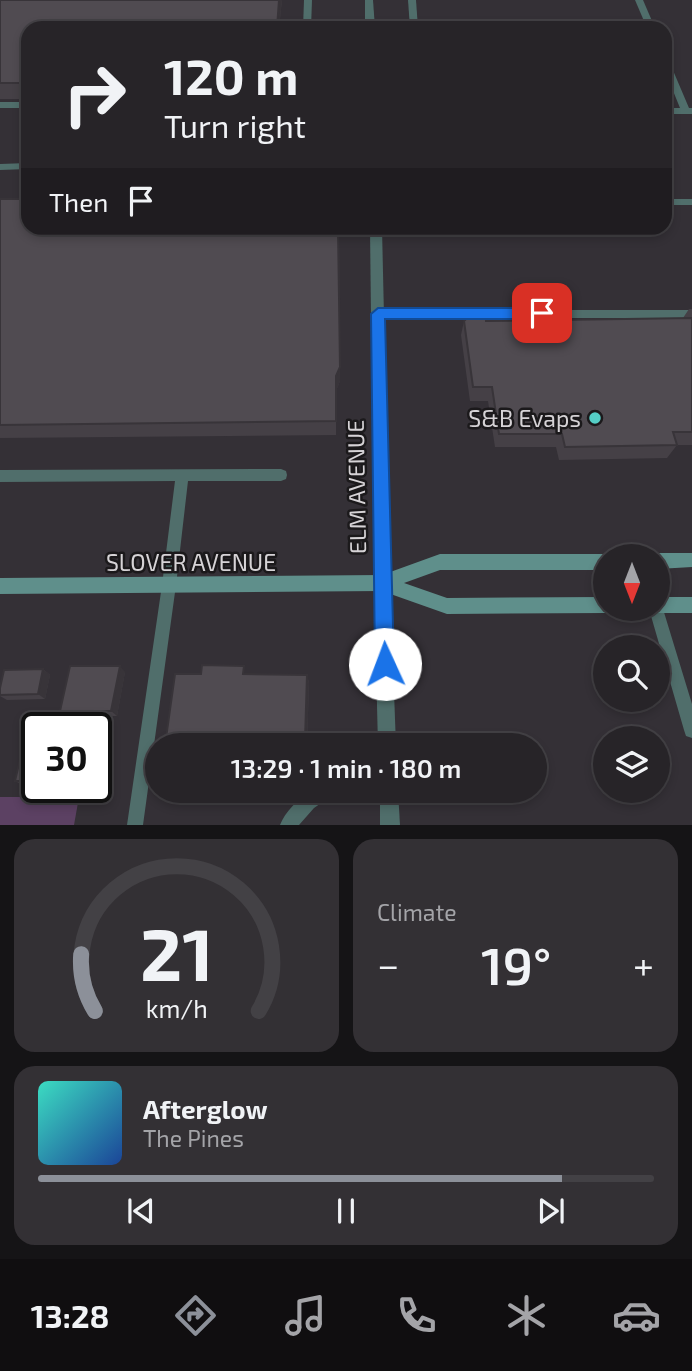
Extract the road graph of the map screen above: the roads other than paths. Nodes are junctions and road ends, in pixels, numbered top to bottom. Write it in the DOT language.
graph roads {
  1 [pos="308,0"];
  2 [pos="369,0"];
  3 [pos="412,0"];
  4 [pos="639,0"];
  5 [pos="307,21"];
  6 [pos="370,21"];
  7 [pos="414,21"];
  8 [pos="648,21"];
  9 [pos="672,76"];
  10 [pos="21,105"];
  11 [pos="0,106"];
  12 [pos="689,111"];
  13 [pos="21,166"];
  14 [pos="0,167"];
  15 [pos="672,202"];
  16 [pos="692,202"];
  17 [pos="376,235"];
  18 [pos="378,314"];
  19 [pos="692,314"];
  20 [pos="182,475"];
  21 [pos="281,475"];
  22 [pos="0,476"];
  23 [pos="692,560"];
  24 [pos="670,561"];
  25 [pos="593,562"];
  26 [pos="382,583"];
  27 [pos="169,585"];
  28 [pos="0,586"];
  29 [pos="593,605"];
  30 [pos="692,605"];
  31 [pos="670,606"];
  32 [pos="661,621"];
  33 [pos="692,730"];
  34 [pos="387,733"];
  35 [pos="307,803"];
  36 [pos="389,803"];
  37 [pos="135,825"];
  38 [pos="288,825"];
  39 [pos="390,825"];
  1 -- 5 [label="lane"];
  2 -- 6 [label="street"];
  3 -- 7 [label="lane"];
  4 -- 8 [label="lane"];
  9 -- 12 [label="lane"];
  10 -- 11 [label="lane"];
  13 -- 14 [label="lane"];
  15 -- 16 [label="lane"];
  17 -- 18 [label="street, ELM AVENUE"];
  18 -- 19 [label="lane"];
  18 -- 26 [label="street, ELM AVENUE"];
  20 -- 21 [label="lane"];
  20 -- 22 [label="lane"];
  20 -- 27 [label="lane"];
  23 -- 24 [label="main road"];
  25 -- 26 [label="main road, SLOVER AVENUE"];
  26 -- 27 [label="main road, SLOVER AVENUE"];
  26 -- 29 [label="main road, SLOVER AVENUE"];
  26 -- 34 [label="street, ELM AVENUE"];
  27 -- 28 [label="main road, SLOVER AVENUE"];
  27 -- 37 [label="lane"];
  30 -- 31 [label="main road"];
  32 -- 33 [label="lane"];
  35 -- 38 [label="lane"];
  36 -- 39 [label="street"];
}
